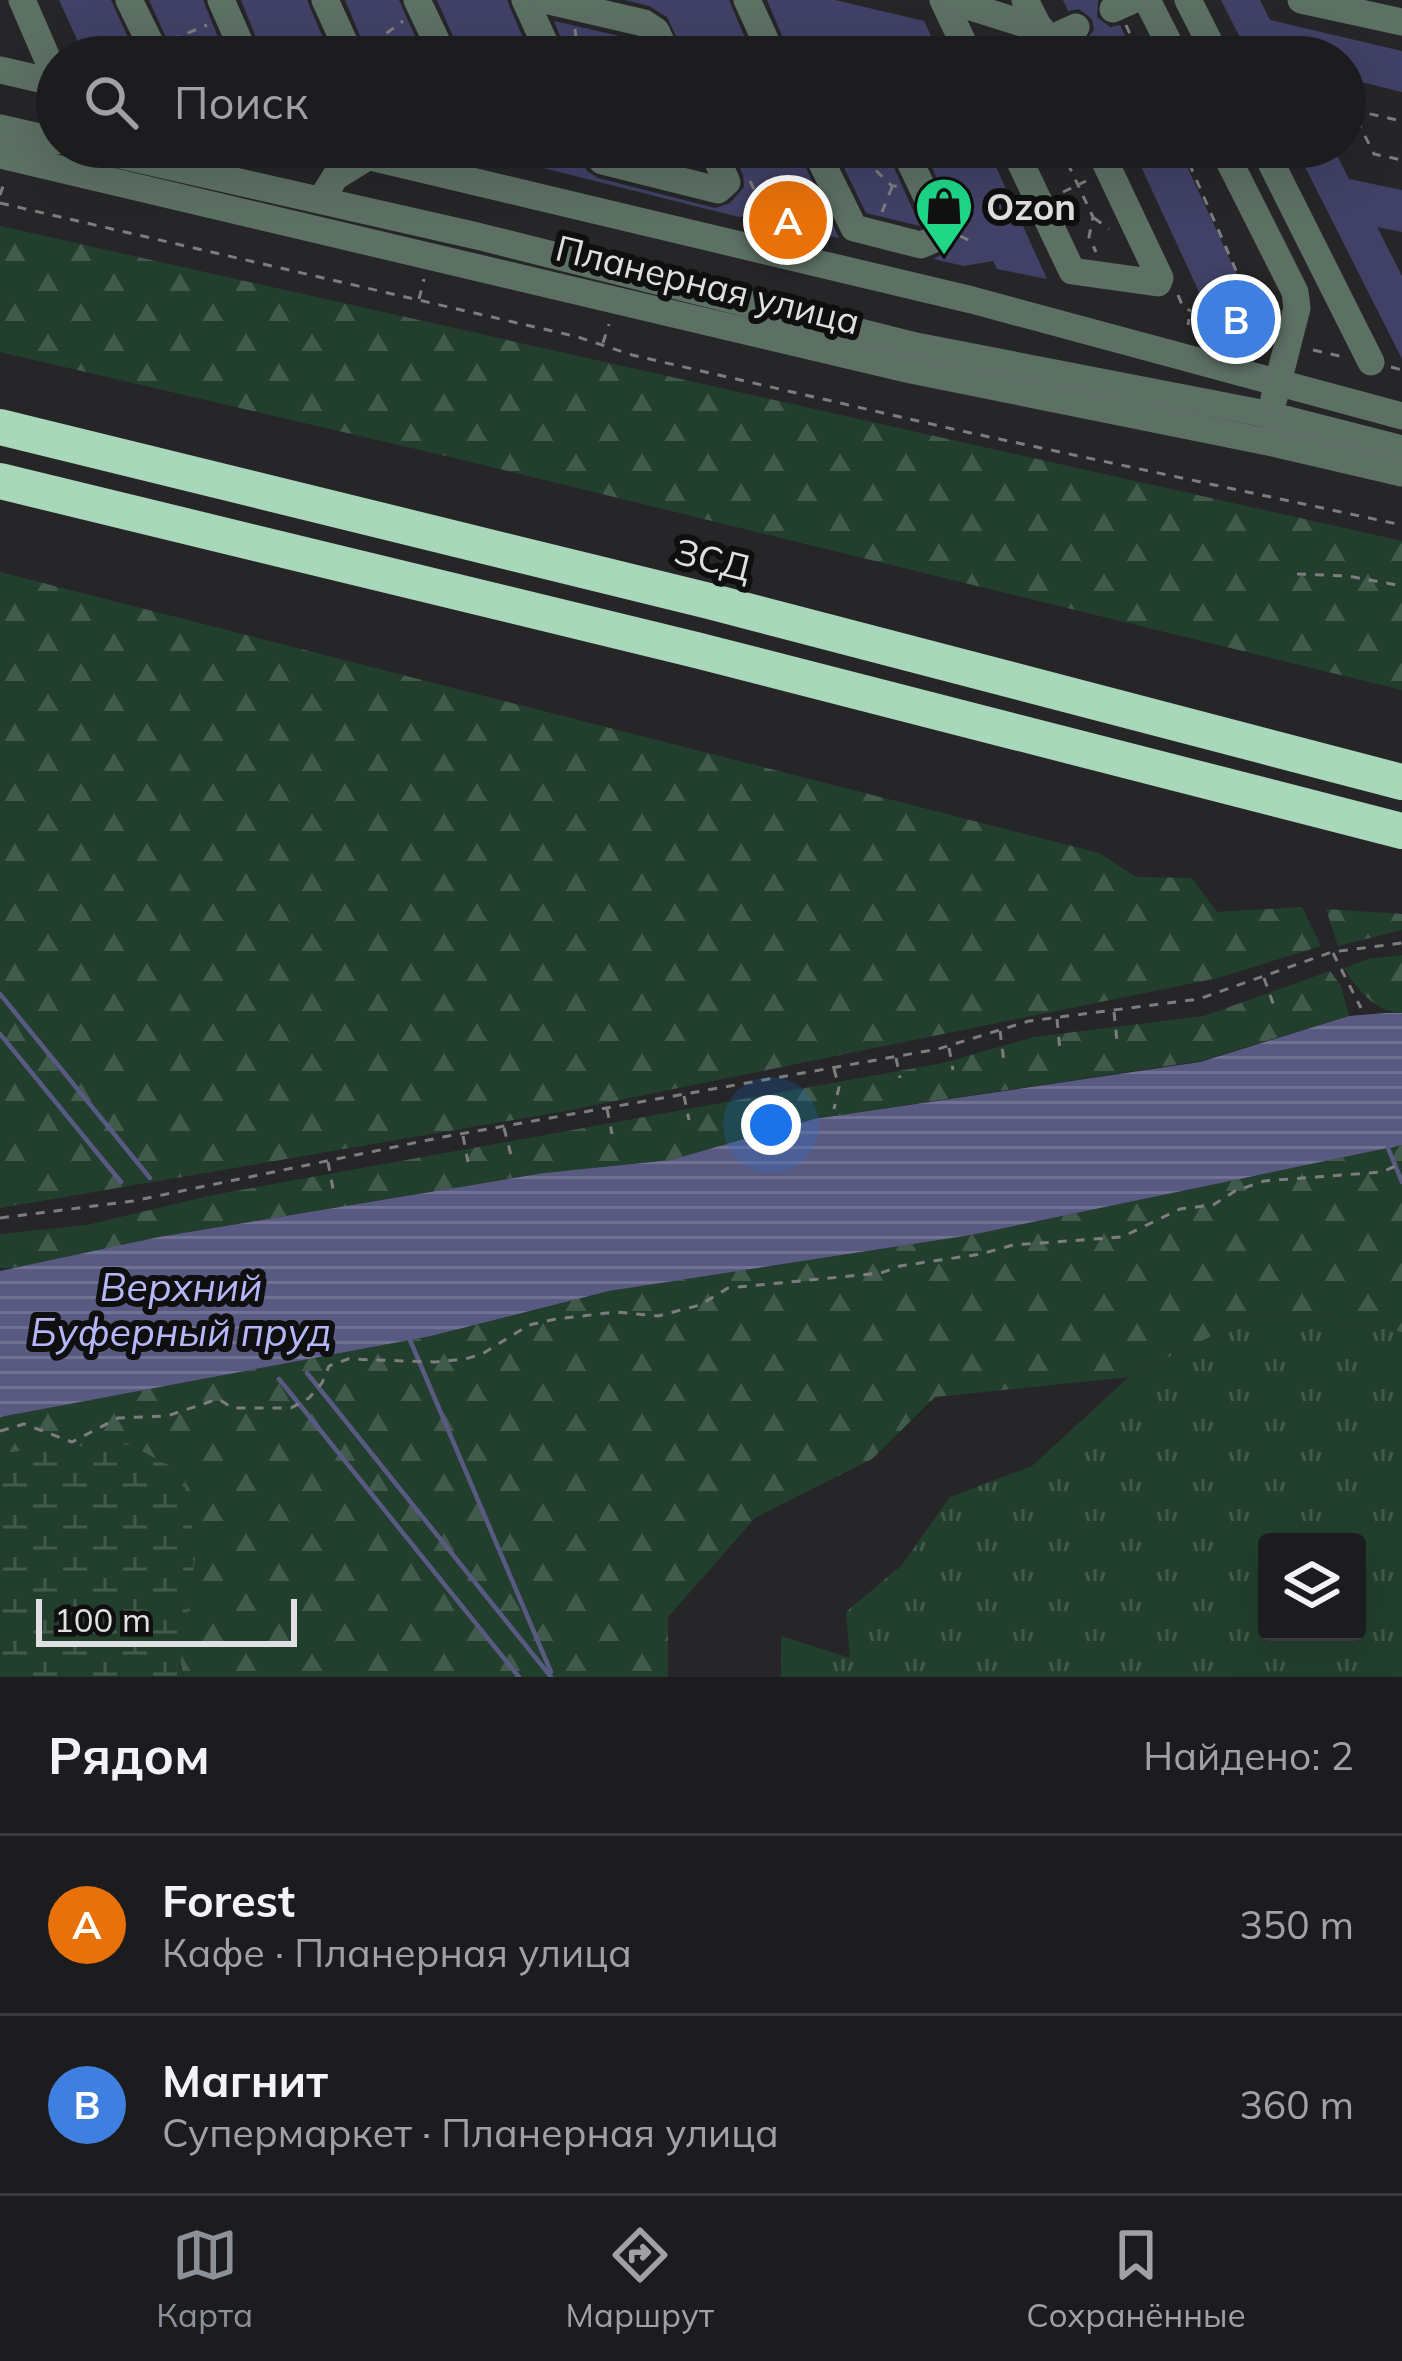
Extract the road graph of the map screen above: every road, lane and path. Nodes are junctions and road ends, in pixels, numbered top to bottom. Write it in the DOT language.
graph roads {
  1 [pos="22,0"];
  2 [pos="129,0"];
  3 [pos="325,0"];
  4 [pos="417,0"];
  5 [pos="525,0"];
  6 [pos="545,0"];
  7 [pos="747,0"];
  8 [pos="946,0"];
  9 [pos="1025,0"];
  10 [pos="1147,0"];
  11 [pos="1189,0"];
  12 [pos="1301,0"];
  13 [pos="224,8"];
  14 [pos="1402,22"];
  15 [pos="1076,27"];
  16 [pos="38,36"];
  17 [pos="146,36"];
  18 [pos="180,36"];
  19 [pos="237,36"];
  20 [pos="341,36"];
  21 [pos="434,36"];
  22 [pos="541,36"];
  23 [pos="658,36"];
  24 [pos="769,36"];
  25 [pos="961,36"];
  26 [pos="1033,36"];
  27 [pos="1044,36"];
  28 [pos="1059,36"];
  29 [pos="1165,36"];
  30 [pos="1207,36"];
  31 [pos="0,70"];
  32 [pos="36,79"];
  33 [pos="1366,113"];
  34 [pos="1402,122"];
  35 [pos="0,128"];
  36 [pos="36,136"];
  37 [pos="1366,138"];
  38 [pos="0,155"];
  39 [pos="1402,160"];
  40 [pos="36,163"];
  41 [pos="55,168"];
  42 [pos="179,168"];
  43 [pos="350,168"];
  44 [pos="421,168"];
  45 [pos="630,168"];
  46 [pos="721,168"];
  47 [pos="824,168"];
  48 [pos="842,168"];
  49 [pos="913,168"];
  50 [pos="1023,168"];
  51 [pos="1069,168"];
  52 [pos="1093,168"];
  53 [pos="1108,168"];
  54 [pos="1191,168"];
  55 [pos="1231,168"];
  56 [pos="1274,168"];
  57 [pos="828,175"];
  58 [pos="892,186"];
  59 [pos="1076,186"];
  60 [pos="321,200"];
  61 [pos="0,203"];
  62 [pos="1040,204"];
  63 [pos="766,214"];
  64 [pos="773,228"];
  65 [pos="874,234"];
  66 [pos="966,239"];
  67 [pos="1342,240"];
  68 [pos="975,243"];
  69 [pos="1314,248"];
  70 [pos="1072,271"];
  71 [pos="1278,283"];
  72 [pos="1253,303"];
  73 [pos="1278,341"];
  74 [pos="1359,360"];
  75 [pos="1279,383"];
  76 [pos="1270,415"];
  77 [pos="1402,416"];
  78 [pos="0,427"];
  79 [pos="1402,449"];
  80 [pos="1402,473"];
  81 [pos="0,481"];
  82 [pos="1402,526"];
  83 [pos="1297,574"];
  84 [pos="1402,586"];
  85 [pos="1402,782"];
  86 [pos="1402,831"];
  87 [pos="1402,943"];
  88 [pos="1332,952"];
  89 [pos="1264,976"];
  90 [pos="1361,1008"];
  91 [pos="1275,1009"];
  92 [pos="1114,1010"];
  93 [pos="1056,1017"];
  94 [pos="1000,1030"];
  95 [pos="1117,1041"];
  96 [pos="949,1046"];
  97 [pos="1060,1052"];
  98 [pos="896,1056"];
  99 [pos="1004,1062"];
  100 [pos="834,1067"];
  101 [pos="953,1070"];
  102 [pos="900,1078"];
  103 [pos="683,1094"];
  104 [pos="607,1108"];
  105 [pos="835,1109"];
  106 [pos="689,1120"];
  107 [pos="504,1126"];
  108 [pos="611,1133"];
  109 [pos="463,1134"];
  110 [pos="511,1155"];
  111 [pos="328,1160"];
  112 [pos="468,1162"];
  113 [pos="1402,1163"];
  114 [pos="332,1189"];
  115 [pos="0,1218"];
  116 [pos="0,1431"];
  1 -- 16 [label="street"];
  2 -- 17 [label="street"];
  3 -- 20 [label="street"];
  4 -- 21 [label="street"];
  5 -- 22 [label="street"];
  6 -- 23 [label="street"];
  7 -- 24 [label="street"];
  8 -- 25 [label="street"];
  8 -- 26 [label="street"];
  9 -- 27 [label="street"];
  10 -- 29 [label="street"];
  11 -- 30 [label="street"];
  12 -- 14 [label="street"];
  13 -- 18 [label="path"];
  13 -- 19 [label="street"];
  15 -- 28 [label="street"];
  31 -- 32 [label="street"];
  33 -- 34 [label="path"];
  35 -- 36 [label="street"];
  37 -- 39 [label="path"];
  38 -- 40 [label="street, Планерная улица"];
  41 -- 80 [label="street, Планерная улица"];
  42 -- 60 [label="street, Планерная улица"];
  43 -- 60 [label="street"];
  44 -- 75 [label="street"];
  45 -- 46 [label="street"];
  47 -- 57 [label="street"];
  48 -- 57 [label="path"];
  49 -- 65 [label="street"];
  50 -- 62 [label="street"];
  51 -- 59 [label="path"];
  52 -- 59 [label="path"];
  53 -- 70 [label="street"];
  54 -- 72 [label="path"];
  55 -- 71 [label="street"];
  56 -- 69 [label="street"];
  57 -- 65 [label="street"];
  58 -- 65 [label="path"];
  59 -- 62 [label="path"];
  59 -- 70 [label="path"];
  60 -- 76 [label="street, Планерная улица"];
  61 -- 82 [label="path"];
  62 -- 70 [label="street"];
  63 -- 64 [label="path"];
  66 -- 68 [label="path"];
  67 -- 69 [label="street"];
  69 -- 71 [label="street"];
  69 -- 74 [label="street"];
  71 -- 72 [label="path"];
  71 -- 73 [label="street"];
  72 -- 73 [label="path"];
  73 -- 74 [label="path"];
  73 -- 75 [label="street"];
  75 -- 76 [label="street"];
  75 -- 77 [label="street"];
  76 -- 79 [label="street, Планерная улица"];
  78 -- 85 [label="highway, ЗСД"];
  81 -- 86 [label="highway"];
  83 -- 84 [label="path"];
  87 -- 88 [label="path"];
  88 -- 89 [label="path"];
  88 -- 90 [label="path"];
  89 -- 91 [label="path"];
  89 -- 92 [label="path"];
  92 -- 93 [label="path"];
  92 -- 95 [label="path"];
  93 -- 94 [label="path"];
  93 -- 97 [label="path"];
  94 -- 96 [label="path"];
  94 -- 99 [label="path"];
  96 -- 98 [label="path"];
  96 -- 101 [label="path"];
  98 -- 100 [label="path"];
  98 -- 102 [label="path"];
  100 -- 103 [label="path"];
  100 -- 105 [label="path"];
  103 -- 104 [label="path"];
  103 -- 106 [label="path"];
  104 -- 107 [label="path"];
  104 -- 108 [label="path"];
  107 -- 109 [label="path"];
  107 -- 110 [label="path"];
  109 -- 111 [label="path"];
  109 -- 112 [label="path"];
  111 -- 114 [label="path"];
  111 -- 115 [label="path"];
  113 -- 116 [label="path"];
}
